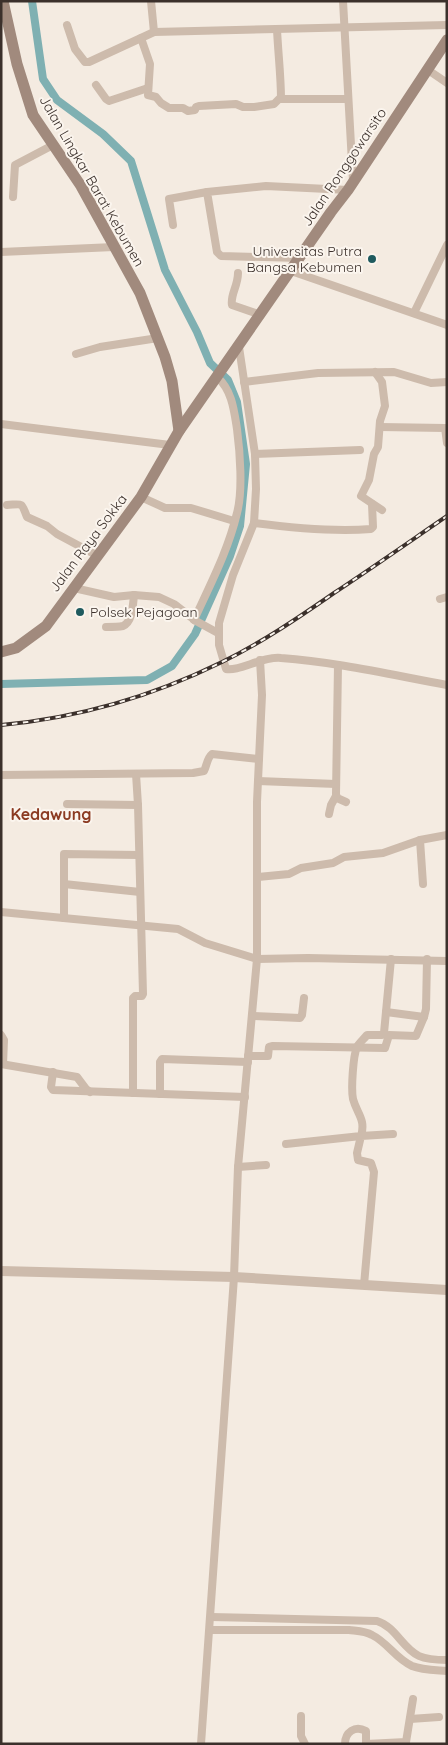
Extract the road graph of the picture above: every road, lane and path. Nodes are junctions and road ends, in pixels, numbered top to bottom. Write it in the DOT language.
graph roads {
  1 [pos="3,1"];
  2 [pos="151,1"];
  3 [pos="343,1"];
  4 [pos="67,24"];
  5 [pos="447,25"];
  6 [pos="344,27"];
  7 [pos="277,29"];
  8 [pos="154,32"];
  9 [pos="141,38"];
  10 [pos="447,40"];
  11 [pos="428,70"];
  12 [pos="447,83"];
  13 [pos="96,85"];
  14 [pos="148,88"];
  15 [pos="281,99"];
  16 [pos="348,99"];
  17 [pos="53,145"];
  18 [pos="351,187"];
  19 [pos="207,192"];
  20 [pos="13,197"];
  21 [pos="173,225"];
  22 [pos="447,245"];
  23 [pos="114,247"];
  24 [pos="1,252"];
  25 [pos="300,258"];
  26 [pos="291,271"];
  27 [pos="238,274"];
  28 [pos="414,313"];
  29 [pos="261,315"];
  30 [pos="447,326"];
  31 [pos="158,338"];
  32 [pos="238,347"];
  33 [pos="76,354"];
  34 [pos="375,372"];
  35 [pos="220,373"];
  36 [pos="244,382"];
  37 [pos="447,382"];
  38 [pos="176,410"];
  39 [pos="190,418"];
  40 [pos="1,424"];
  41 [pos="380,427"];
  42 [pos="179,431"];
  43 [pos="447,443"];
  44 [pos="170,445"];
  45 [pos="360,450"];
  46 [pos="255,454"];
  47 [pos="142,497"];
  48 [pos="372,504"];
  49 [pos="7,505"];
  50 [pos="382,510"];
  51 [pos="234,521"];
  52 [pos="254,523"];
  53 [pos="98,556"];
  54 [pos="74,588"];
  55 [pos="134,595"];
  56 [pos="195,621"];
  57 [pos="106,627"];
  58 [pos="218,633"];
  59 [pos="1,652"];
  60 [pos="260,660"];
  61 [pos="338,665"];
  62 [pos="447,685"];
  63 [pos="259,759"];
  64 [pos="136,774"];
  65 [pos="1,776"];
  66 [pos="258,781"];
  67 [pos="336,784"];
  68 [pos="336,796"];
  69 [pos="346,802"];
  70 [pos="67,804"];
  71 [pos="138,805"];
  72 [pos="329,814"];
  73 [pos="447,835"];
  74 [pos="420,840"];
  75 [pos="139,855"];
  76 [pos="258,877"];
  77 [pos="64,884"];
  78 [pos="424,884"];
  79 [pos="140,892"];
  80 [pos="1,912"];
  81 [pos="64,918"];
  82 [pos="141,925"];
  83 [pos="257,959"];
  84 [pos="390,959"];
  85 [pos="427,959"];
  86 [pos="447,961"];
  87 [pos="304,998"];
  88 [pos="386,1012"];
  89 [pos="253,1016"];
  90 [pos="424,1017"];
  91 [pos="1,1035"];
  92 [pos="357,1048"];
  93 [pos="248,1059"];
  94 [pos="2,1064"];
  95 [pos="53,1072"];
  96 [pos="90,1092"];
  97 [pos="133,1093"];
  98 [pos="160,1094"];
  99 [pos="245,1097"];
  100 [pos="394,1134"];
  101 [pos="361,1136"];
  102 [pos="286,1144"];
  103 [pos="266,1166"];
  104 [pos="238,1167"];
  105 [pos="1,1271"];
  106 [pos="234,1277"];
  107 [pos="364,1285"];
  108 [pos="447,1290"];
  109 [pos="210,1624"];
  110 [pos="388,1636"];
  111 [pos="447,1660"];
  112 [pos="447,1671"];
  113 [pos="413,1700"];
  114 [pos="301,1716"];
  115 [pos="439,1717"];
  116 [pos="410,1720"];
  117 [pos="201,1744"];
  118 [pos="305,1744"];
  119 [pos="345,1744"];
  120 [pos="366,1744"];
  1 -- 17 [label="main road, Jalan Lingkar Barat Kebumen"];
  2 -- 8 [label="street"];
  3 -- 6 [label="street"];
  4 -- 9 [label="street"];
  5 -- 6 [label="street"];
  6 -- 7 [label="street"];
  6 -- 16 [label="street"];
  7 -- 8 [label="street"];
  7 -- 15 [label="street"];
  8 -- 9 [label="street"];
  9 -- 14 [label="street"];
  10 -- 11 [label="main road, Jalan Ronggowarsito"];
  11 -- 12 [label="street"];
  11 -- 18 [label="main road, Jalan Ronggowarsito"];
  13 -- 14 [label="street"];
  14 -- 15 [label="street"];
  15 -- 16 [label="street"];
  16 -- 18 [label="street"];
  17 -- 20 [label="street"];
  17 -- 23 [label="main road, Jalan Lingkar Barat Kebumen"];
  18 -- 19 [label="street"];
  18 -- 25 [label="main road, Jalan Ronggowarsito"];
  19 -- 21 [label="street"];
  19 -- 25 [label="street"];
  22 -- 28 [label="street"];
  23 -- 24 [label="street"];
  23 -- 31 [label="main road, Jalan Lingkar Barat Kebumen"];
  25 -- 26 [label="main road, Jalan Ronggowarsito"];
  26 -- 28 [label="street"];
  26 -- 29 [label="main road, Jalan Ronggowarsito"];
  27 -- 29 [label="street"];
  28 -- 30 [label="street"];
  29 -- 32 [label="main road, Jalan Ronggowarsito"];
  31 -- 33 [label="street"];
  31 -- 38 [label="main road, Jalan Lingkar Barat Kebumen"];
  32 -- 35 [label="main road, Jalan Ronggowarsito"];
  32 -- 36 [label="street"];
  34 -- 36 [label="street"];
  34 -- 37 [label="street"];
  34 -- 41 [label="street"];
  35 -- 39 [label="main road, Jalan Ronggowarsito"];
  35 -- 51 [label="street"];
  36 -- 46 [label="street"];
  38 -- 39 [label="main road"];
  38 -- 42 [label="main road, Jalan Lingkar Barat Kebumen"];
  39 -- 42 [label="main road, Jalan Ronggowarsito"];
  40 -- 44 [label="street"];
  41 -- 43 [label="street"];
  41 -- 48 [label="street"];
  42 -- 44 [label="main road, Jalan Raya Sokka"];
  44 -- 47 [label="main road, Jalan Raya Sokka"];
  45 -- 46 [label="street"];
  46 -- 52 [label="street"];
  47 -- 51 [label="street"];
  47 -- 53 [label="main road, Jalan Raya Sokka"];
  48 -- 50 [label="street"];
  48 -- 52 [label="street"];
  49 -- 53 [label="street"];
  51 -- 56 [label="street"];
  52 -- 58 [label="street"];
  53 -- 54 [label="main road, Jalan Raya Sokka"];
  54 -- 55 [label="street"];
  54 -- 59 [label="main road, Jalan Raya Sokka"];
  55 -- 56 [label="street"];
  55 -- 57 [label="street"];
  56 -- 58 [label="street"];
  58 -- 60 [label="street"];
  60 -- 61 [label="street"];
  60 -- 63 [label="street"];
  61 -- 62 [label="street"];
  61 -- 67 [label="street"];
  63 -- 64 [label="street"];
  63 -- 66 [label="street"];
  64 -- 65 [label="street"];
  64 -- 71 [label="street"];
  66 -- 67 [label="street"];
  66 -- 76 [label="street"];
  67 -- 68 [label="street"];
  68 -- 69 [label="street"];
  68 -- 72 [label="street"];
  70 -- 71 [label="street"];
  71 -- 75 [label="street"];
  73 -- 74 [label="street"];
  74 -- 76 [label="street"];
  74 -- 78 [label="street"];
  75 -- 77 [label="street"];
  75 -- 79 [label="street"];
  76 -- 83 [label="street"];
  77 -- 79 [label="street"];
  77 -- 81 [label="street"];
  79 -- 82 [label="street"];
  80 -- 81 [label="street"];
  81 -- 82 [label="street"];
  82 -- 83 [label="street"];
  82 -- 97 [label="street"];
  83 -- 84 [label="street"];
  83 -- 89 [label="street"];
  84 -- 85 [label="street"];
  84 -- 88 [label="street"];
  85 -- 86 [label="street"];
  85 -- 90 [label="street"];
  87 -- 89 [label="street"];
  88 -- 90 [label="street"];
  88 -- 92 [label="street"];
  89 -- 93 [label="street"];
  90 -- 92 [label="street"];
  91 -- 94 [label="street"];
  92 -- 93 [label="street"];
  92 -- 101 [label="street"];
  93 -- 98 [label="street"];
  93 -- 99 [label="street"];
  94 -- 95 [label="street"];
  95 -- 96 [label="street"];
  95 -- 96 [label="street"];
  96 -- 97 [label="street"];
  97 -- 98 [label="street"];
  98 -- 99 [label="street"];
  99 -- 104 [label="street"];
  100 -- 101 [label="street"];
  101 -- 102 [label="street"];
  101 -- 107 [label="street"];
  103 -- 104 [label="street"];
  104 -- 106 [label="street"];
  105 -- 106 [label="street"];
  106 -- 107 [label="street"];
  106 -- 109 [label="street"];
  107 -- 108 [label="street"];
  109 -- 110 [label="street"];
  109 -- 110 [label="street"];
  109 -- 117 [label="street"];
  110 -- 111 [label="street"];
  110 -- 112 [label="street"];
  113 -- 116 [label="street"];
  114 -- 118 [label="street"];
  115 -- 116 [label="street"];
  116 -- 120 [label="street"];
  119 -- 120 [label="street"];
}
